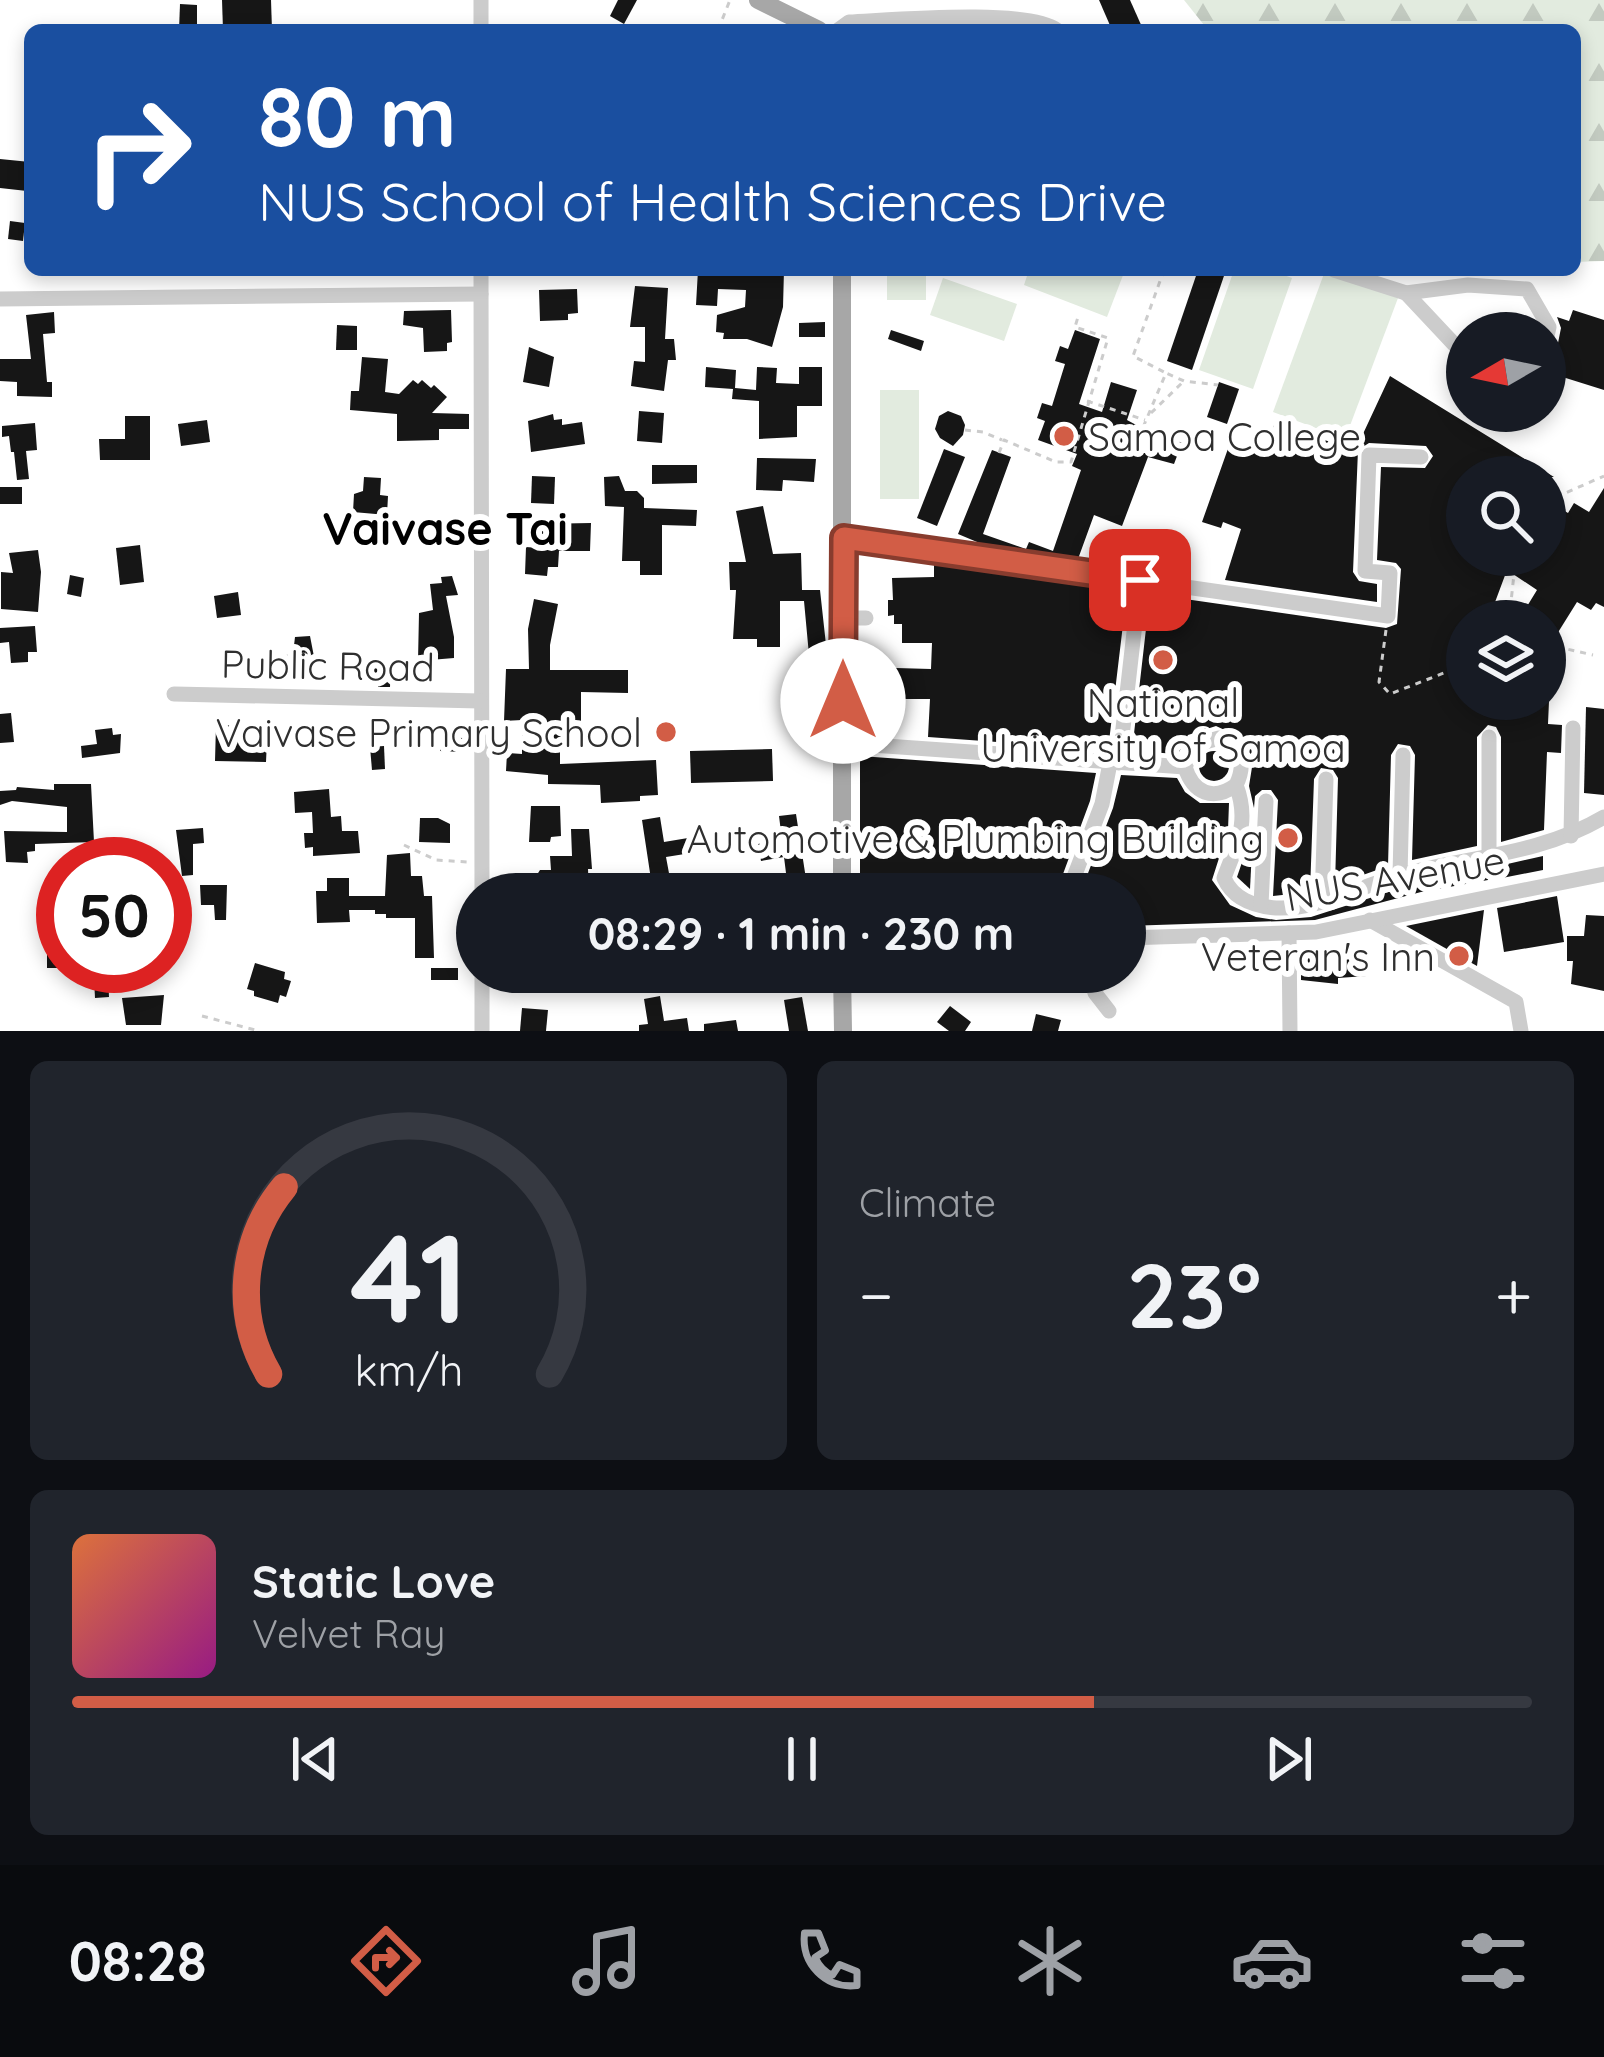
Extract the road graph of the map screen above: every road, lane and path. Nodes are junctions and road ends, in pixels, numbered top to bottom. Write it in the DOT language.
graph roads {
  1 [pos="758,0"];
  2 [pos="807,24"];
  3 [pos="846,24"];
  4 [pos="983,24"];
  5 [pos="481,276"];
  6 [pos="842,276"];
  7 [pos="1162,276"];
  8 [pos="1354,276"];
  9 [pos="1406,292"];
  10 [pos="481,294"];
  11 [pos="0,299"];
  12 [pos="1540,312"];
  13 [pos="1078,317"];
  14 [pos="1446,335"];
  15 [pos="1166,373"];
  16 [pos="1184,381"];
  17 [pos="1218,385"];
  18 [pos="1087,401"];
  19 [pos="1150,413"];
  20 [pos="1146,421"];
  21 [pos="965,430"];
  22 [pos="1167,437"];
  23 [pos="1004,440"];
  24 [pos="999,453"];
  25 [pos="1421,457"];
  26 [pos="1604,476"];
  27 [pos="1566,493"];
  28 [pos="844,538"];
  29 [pos="1140,580"];
  30 [pos="1388,616"];
  31 [pos="844,618"];
  32 [pos="866,618"];
  33 [pos="1566,649"];
  34 [pos="1593,656"];
  35 [pos="1446,672"];
  36 [pos="174,694"];
  37 [pos="480,701"];
  38 [pos="1573,728"];
  39 [pos="1489,737"];
  40 [pos="843,743"];
  41 [pos="1403,755"];
  42 [pos="1114,763"];
  43 [pos="1185,767"];
  44 [pos="1326,779"];
  45 [pos="1236,785"];
  46 [pos="1266,801"];
  47 [pos="1604,817"];
  48 [pos="1571,836"];
  49 [pos="404,845"];
  50 [pos="1490,856"];
  51 [pos="482,862"];
  52 [pos="482,873"];
  53 [pos="842,873"];
  54 [pos="1075,873"];
  55 [pos="1604,874"];
  56 [pos="1400,875"];
  57 [pos="1322,901"];
  58 [pos="1262,905"];
  59 [pos="1370,920"];
  60 [pos="1289,933"];
  61 [pos="1146,937"];
  62 [pos="482,993"];
  63 [pos="842,993"];
  64 [pos="1095,993"];
  65 [pos="1108,1011"];
  66 [pos="202,1016"];
  67 [pos="259,1031"];
  68 [pos="482,1031"];
  69 [pos="843,1031"];
  70 [pos="1289,1031"];
  71 [pos="1521,1031"];
  1 -- 2 [label="main road"];
  3 -- 4 [label="street"];
  5 -- 10 [label="street"];
  6 -- 28 [label="main road"];
  7 -- 15 [label="path"];
  8 -- 9 [label="street"];
  9 -- 12 [label="street"];
  9 -- 14 [label="street"];
  10 -- 11 [label="street"];
  10 -- 37 [label="street"];
  13 -- 18 [label="path"];
  15 -- 16 [label="path"];
  15 -- 19 [label="path"];
  16 -- 17 [label="path"];
  16 -- 19 [label="path"];
  18 -- 20 [label="path"];
  18 -- 23 [label="path"];
  19 -- 20 [label="path"];
  20 -- 22 [label="path"];
  21 -- 23 [label="path"];
  23 -- 24 [label="path"];
  25 -- 30 [label="street"];
  26 -- 27 [label="path"];
  28 -- 29 [label="street"];
  28 -- 31 [label="main road"];
  29 -- 30 [label="street"];
  29 -- 42 [label="street"];
  30 -- 35 [label="path"];
  31 -- 32 [label="street"];
  31 -- 40 [label="main road"];
  33 -- 34 [label="path"];
  36 -- 37 [label="street, Public Road"];
  37 -- 51 [label="street"];
  38 -- 48 [label="street"];
  39 -- 50 [label="street"];
  40 -- 42 [label="street"];
  40 -- 53 [label="main road"];
  41 -- 56 [label="street"];
  42 -- 43 [label="street"];
  42 -- 54 [label="street"];
  43 -- 45 [label="street"];
  43 -- 45 [label="street"];
  44 -- 57 [label="street"];
  45 -- 58 [label="street"];
  46 -- 58 [label="street"];
  47 -- 48 [label="street"];
  48 -- 50 [label="street"];
  49 -- 51 [label="path"];
  50 -- 56 [label="street"];
  51 -- 52 [label="street"];
  55 -- 59 [label="street, NUS Avenue"];
  56 -- 57 [label="street"];
  57 -- 58 [label="street"];
  59 -- 60 [label="street, NUS Avenue"];
  59 -- 71 [label="street"];
  60 -- 61 [label="street, NUS Avenue"];
  60 -- 70 [label="street"];
  62 -- 68 [label="street"];
  63 -- 69 [label="main road"];
  64 -- 65 [label="street"];
  66 -- 67 [label="path"];
}
